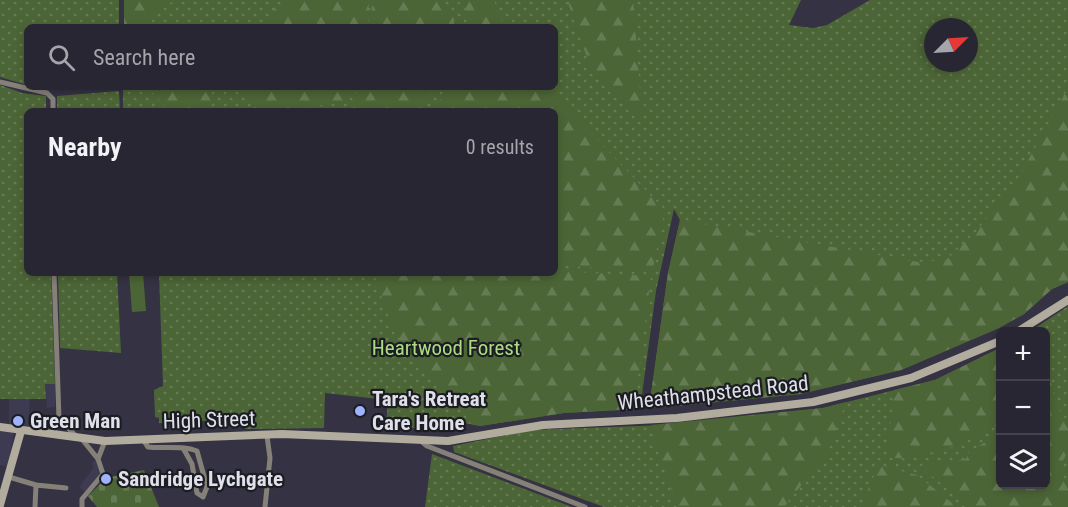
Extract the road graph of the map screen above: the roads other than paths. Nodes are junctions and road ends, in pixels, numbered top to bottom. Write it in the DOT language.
graph roads {
  1 [pos="0,82"];
  2 [pos="24,88"];
  3 [pos="34,90"];
  4 [pos="53,108"];
  5 [pos="54,276"];
  6 [pos="1068,300"];
  7 [pos="1025,327"];
  8 [pos="996,343"];
  9 [pos="59,419"];
  10 [pos="0,427"];
  11 [pos="21,431"];
  12 [pos="53,434"];
  13 [pos="267,436"];
  14 [pos="79,438"];
  15 [pos="420,440"];
  16 [pos="105,441"];
  17 [pos="144,441"];
  18 [pos="183,448"];
  19 [pos="98,459"];
  20 [pos="9,477"];
  21 [pos="36,485"];
  22 [pos="66,488"];
  23 [pos="0,505"];
  24 [pos="35,507"];
  25 [pos="82,507"];
  26 [pos="265,507"];
  27 [pos="585,507"];
  1 -- 2 [label="street"];
  3 -- 4 [label="street"];
  5 -- 9 [label="street"];
  6 -- 7 [label="main road"];
  8 -- 15 [label="main road, Wheathampstead Road"];
  9 -- 12 [label="street"];
  9 -- 14 [label="street"];
  10 -- 11 [label="main road, High Street"];
  11 -- 12 [label="main road, High Street"];
  11 -- 20 [label="main road"];
  12 -- 14 [label="main road, High Street"];
  13 -- 15 [label="main road, High Street"];
  13 -- 17 [label="main road, High Street"];
  13 -- 26 [label="street"];
  14 -- 16 [label="main road, High Street"];
  14 -- 19 [label="street"];
  15 -- 27 [label="street"];
  16 -- 17 [label="main road, High Street"];
  16 -- 19 [label="street"];
  17 -- 18 [label="street"];
  18 -- 18 [label="street"];
  19 -- 25 [label="street"];
  20 -- 21 [label="street"];
  20 -- 23 [label="main road"];
  21 -- 22 [label="street"];
  21 -- 24 [label="street"];
}
